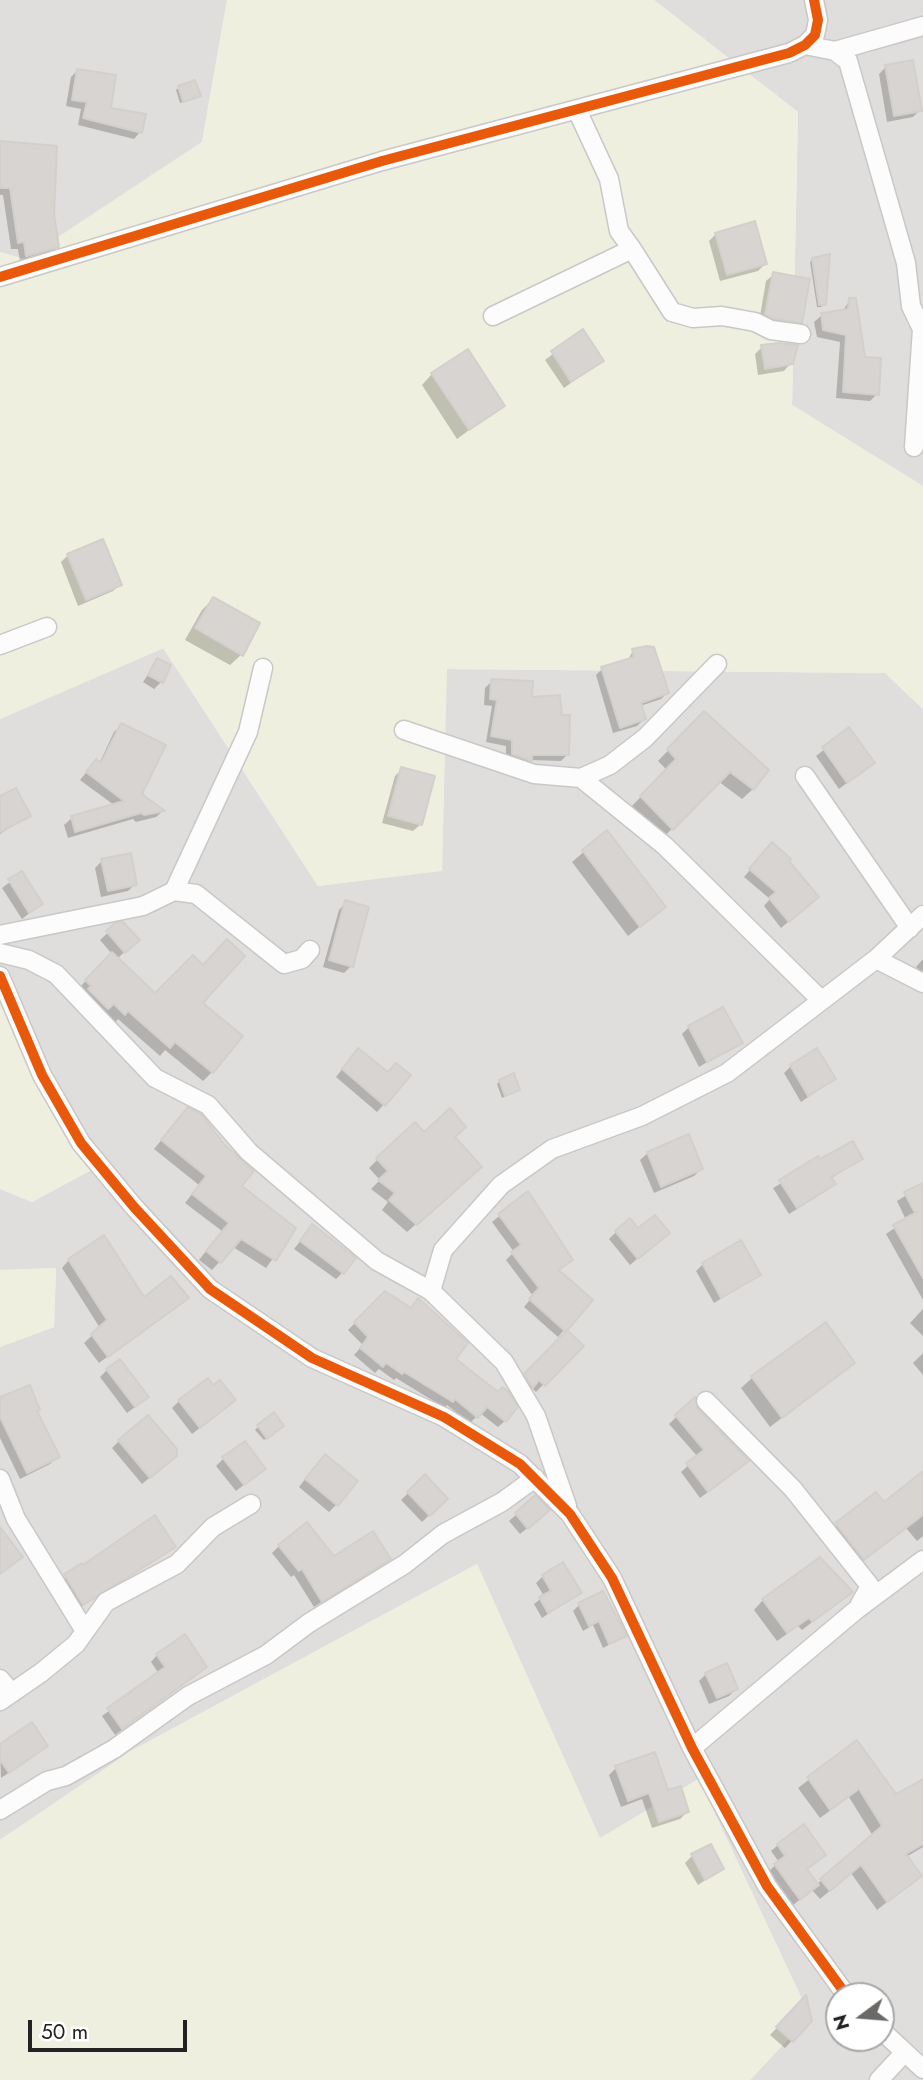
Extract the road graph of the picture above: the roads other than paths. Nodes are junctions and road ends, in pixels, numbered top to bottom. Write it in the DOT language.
graph roads {
  1 [pos="814,0"];
  2 [pos="923,26"];
  3 [pos="805,45"];
  4 [pos="835,51"];
  5 [pos="577,110"];
  6 [pos="632,249"];
  7 [pos="0,277"];
  8 [pos="493,316"];
  9 [pos="801,334"];
  10 [pos="914,447"];
  11 [pos="47,627"];
  12 [pos="0,645"];
  13 [pos="718,664"];
  14 [pos="263,668"];
  15 [pos="404,730"];
  16 [pos="805,776"];
  17 [pos="581,778"];
  18 [pos="174,891"];
  19 [pos="916,921"];
  20 [pos="0,935"];
  21 [pos="310,950"];
  22 [pos="0,953"];
  23 [pos="876,959"];
  24 [pos="0,976"];
  25 [pos="923,983"];
  26 [pos="820,999"];
  27 [pos="430,1291"];
  28 [pos="706,1401"];
  29 [pos="535,1478"];
  30 [pos="0,1479"];
  31 [pos="251,1504"];
  32 [pos="570,1514"];
  33 [pos="923,1560"];
  34 [pos="856,1610"];
  35 [pos="85,1631"];
  36 [pos="0,1679"];
  37 [pos="6,1697"];
  38 [pos="692,1748"];
  39 [pos="0,1810"];
  40 [pos="837,1982"];
  41 [pos="895,2043"];
  42 [pos="905,2052"];
  43 [pos="923,2069"];
  44 [pos="879,2080"];
  1 -- 3 [label="street"];
  2 -- 4 [label="street"];
  3 -- 4 [label="street"];
  3 -- 5 [label="street"];
  4 -- 10 [label="street"];
  5 -- 6 [label="street"];
  5 -- 7 [label="street"];
  6 -- 8 [label="street"];
  6 -- 9 [label="street"];
  11 -- 12 [label="street"];
  13 -- 17 [label="street"];
  14 -- 18 [label="street"];
  15 -- 17 [label="street"];
  16 -- 19 [label="street"];
  17 -- 26 [label="street"];
  18 -- 20 [label="street"];
  18 -- 21 [label="street"];
  19 -- 23 [label="street"];
  22 -- 27 [label="street"];
  23 -- 25 [label="street"];
  23 -- 26 [label="street"];
  24 -- 29 [label="street"];
  26 -- 27 [label="street"];
  27 -- 32 [label="street"];
  28 -- 34 [label="street"];
  29 -- 32 [label="street"];
  29 -- 39 [label="street"];
  30 -- 35 [label="street"];
  31 -- 35 [label="street"];
  32 -- 38 [label="street"];
  33 -- 34 [label="street"];
  34 -- 38 [label="street"];
  35 -- 37 [label="street"];
  36 -- 37 [label="street"];
  38 -- 40 [label="street"];
  41 -- 42 [label="street"];
  42 -- 43 [label="street"];
  42 -- 44 [label="street"];
}
